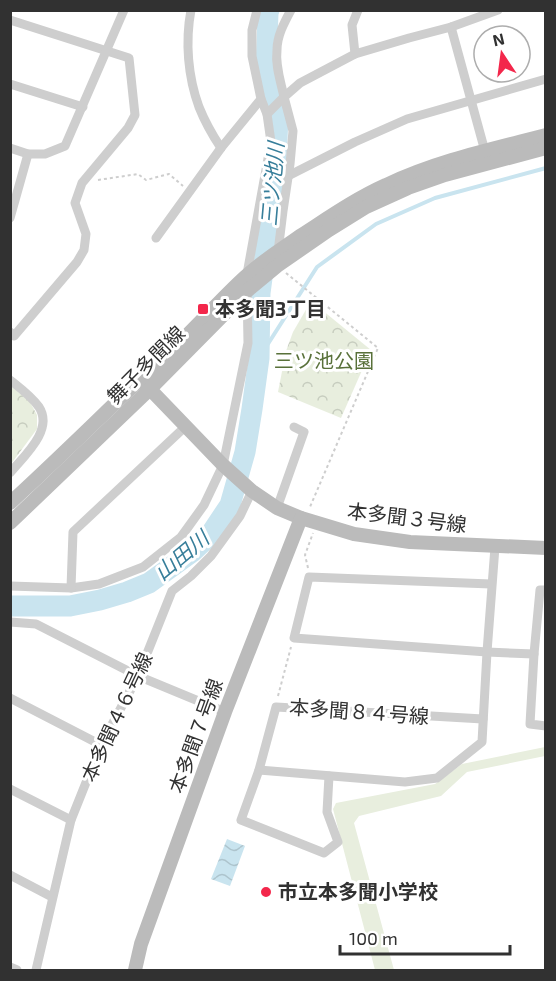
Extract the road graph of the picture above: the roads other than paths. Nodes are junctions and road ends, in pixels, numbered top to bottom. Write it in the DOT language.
graph roads {
  1 [pos="124,10"];
  2 [pos="190,10"];
  3 [pos="257,10"];
  4 [pos="291,10"];
  5 [pos="358,10"];
  6 [pos="498,10"];
  7 [pos="10,20"];
  8 [pos="451,27"];
  9 [pos="106,51"];
  10 [pos="355,54"];
  11 [pos="546,79"];
  12 [pos="10,84"];
  13 [pos="284,97"];
  14 [pos="261,99"];
  15 [pos="470,100"];
  16 [pos="83,107"];
  17 [pos="267,114"];
  18 [pos="546,135"];
  19 [pos="10,148"];
  20 [pos="221,148"];
  21 [pos="546,148"];
  22 [pos="28,154"];
  23 [pos="486,157"];
  24 [pos="288,176"];
  25 [pos="11,215"];
  26 [pos="156,238"];
  27 [pos="279,251"];
  28 [pos="277,266"];
  29 [pos="247,275"];
  30 [pos="248,291"];
  31 [pos="10,332"];
  32 [pos="139,379"];
  33 [pos="10,380"];
  34 [pos="150,389"];
  35 [pos="186,426"];
  36 [pos="294,427"];
  37 [pos="223,465"];
  38 [pos="10,473"];
  39 [pos="252,491"];
  40 [pos="10,503"];
  41 [pos="276,508"];
  42 [pos="301,519"];
  43 [pos="10,523"];
  44 [pos="495,547"];
  45 [pos="546,548"];
  46 [pos="492,584"];
  47 [pos="10,586"];
  48 [pos="71,588"];
  49 [pos="546,590"];
  50 [pos="10,622"];
  51 [pos="487,652"];
  52 [pos="534,654"];
  53 [pos="138,676"];
  54 [pos="10,698"];
  55 [pos="225,712"];
  56 [pos="483,719"];
  57 [pos="546,726"];
  58 [pos="101,745"];
  59 [pos="259,770"];
  60 [pos="329,776"];
  61 [pos="10,789"];
  62 [pos="71,820"];
  63 [pos="10,875"];
  64 [pos="52,897"];
  65 [pos="10,967"];
  66 [pos="17,970"];
  67 [pos="36,970"];
  68 [pos="135,970"];
  1 -- 9 [label="street"];
  2 -- 20 [label="street"];
  3 -- 14 [label="street"];
  4 -- 13 [label="street"];
  5 -- 10 [label="street"];
  6 -- 8 [label="street"];
  7 -- 9 [label="street"];
  8 -- 10 [label="street"];
  8 -- 15 [label="street"];
  9 -- 16 [label="street"];
  9 -- 31 [label="street"];
  10 -- 13 [label="street"];
  11 -- 15 [label="street"];
  12 -- 16 [label="street"];
  13 -- 17 [label="street"];
  13 -- 24 [label="street"];
  14 -- 17 [label="street"];
  14 -- 20 [label="street"];
  15 -- 23 [label="street"];
  15 -- 24 [label="street"];
  16 -- 22 [label="street"];
  17 -- 29 [label="street"];
  18 -- 23 [label="street, 舞子多聞線"];
  19 -- 22 [label="street"];
  20 -- 26 [label="street"];
  21 -- 23 [label="street, 舞子多聞線"];
  22 -- 25 [label="street"];
  23 -- 27 [label="street, 舞子多聞線"];
  23 -- 28 [label="street, 舞子多聞線"];
  24 -- 27 [label="street"];
  27 -- 28 [label="street"];
  27 -- 29 [label="street, 舞子多聞線"];
  28 -- 30 [label="street, 舞子多聞線"];
  29 -- 30 [label="street"];
  29 -- 32 [label="street, 舞子多聞線"];
  30 -- 34 [label="street, 舞子多聞線"];
  30 -- 37 [label="street"];
  32 -- 34 [label="street, 本多聞３号線"];
  32 -- 40 [label="street, 舞子多聞線"];
  33 -- 38 [label="street"];
  34 -- 35 [label="street, 本多聞３号線"];
  34 -- 43 [label="street, 舞子多聞線"];
  35 -- 37 [label="street, 本多聞３号線"];
  35 -- 48 [label="street"];
  36 -- 41 [label="street"];
  37 -- 39 [label="street, 本多聞３号線"];
  37 -- 48 [label="street"];
  39 -- 41 [label="street, 本多聞３号線"];
  39 -- 53 [label="street, 本多聞４６号線"];
  41 -- 42 [label="street, 本多聞３号線"];
  42 -- 44 [label="street, 本多聞３号線"];
  42 -- 55 [label="street, 本多聞７号線"];
  44 -- 45 [label="street, 本多聞３号線"];
  44 -- 46 [label="street"];
  46 -- 51 [label="street"];
  46 -- 51 [label="street"];
  47 -- 48 [label="street"];
  49 -- 52 [label="street"];
  50 -- 53 [label="street"];
  51 -- 52 [label="street"];
  51 -- 56 [label="street"];
  52 -- 57 [label="street"];
  53 -- 55 [label="street"];
  53 -- 58 [label="street, 本多聞４６号線"];
  54 -- 58 [label="street"];
  55 -- 68 [label="street, 本多聞７号線"];
  56 -- 59 [label="street, 本多聞８４号線"];
  56 -- 60 [label="street"];
  58 -- 62 [label="street, 本多聞４６号線"];
  59 -- 60 [label="street"];
  59 -- 60 [label="street, 本多聞８４号線"];
  61 -- 62 [label="street"];
  62 -- 64 [label="street, 本多聞４６号線"];
  63 -- 64 [label="street"];
  64 -- 67 [label="street, 本多聞４６号線"];
  65 -- 66 [label="street"];
}
